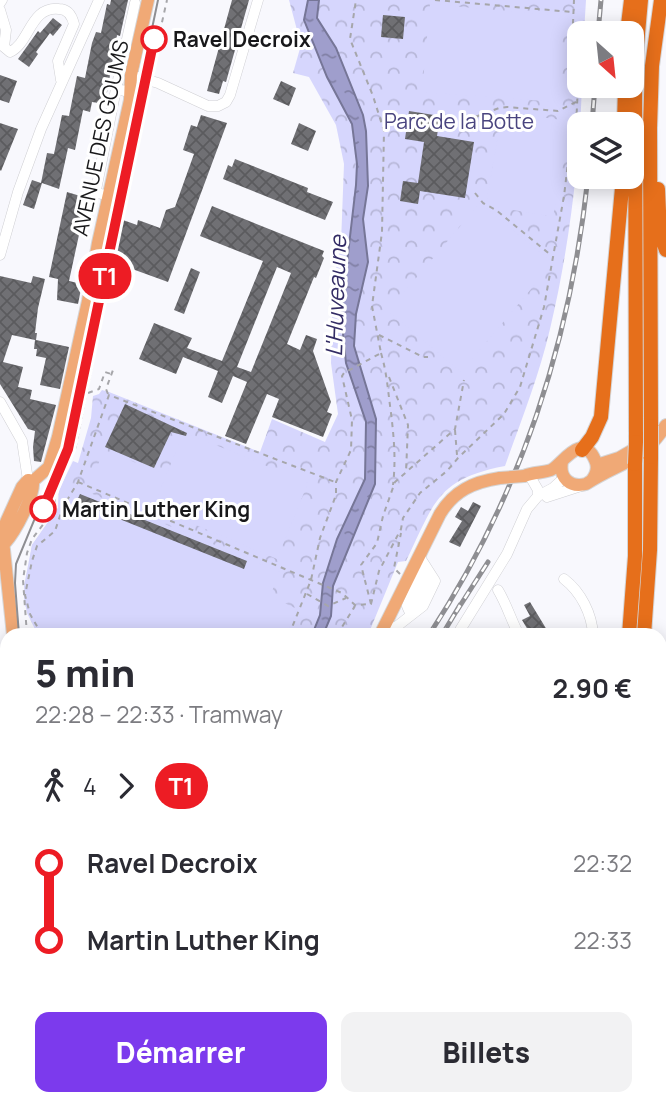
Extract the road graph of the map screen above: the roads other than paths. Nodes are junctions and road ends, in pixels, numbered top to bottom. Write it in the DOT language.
graph roads {
  1 [pos="99,0"];
  2 [pos="258,0"];
  3 [pos="631,0"];
  4 [pos="641,0"];
  5 [pos="663,0"];
  6 [pos="141,2"];
  7 [pos="0,10"];
  8 [pos="628,21"];
  9 [pos="131,75"];
  10 [pos="62,81"];
  11 [pos="116,89"];
  12 [pos="131,92"];
  13 [pos="622,189"];
  14 [pos="110,196"];
  15 [pos="665,248"];
  16 [pos="0,255"];
  17 [pos="93,265"];
  18 [pos="129,279"];
  19 [pos="0,402"];
  20 [pos="662,427"];
  21 [pos="582,450"];
  22 [pos="562,462"];
  23 [pos="597,465"];
  24 [pos="527,477"];
  25 [pos="564,478"];
  26 [pos="31,480"];
  27 [pos="586,483"];
  28 [pos="538,496"];
  29 [pos="530,505"];
  30 [pos="2,534"];
  31 [pos="419,556"];
  32 [pos="564,579"];
  33 [pos="498,590"];
  34 [pos="12,628"];
  35 [pos="384,628"];
  36 [pos="393,628"];
  37 [pos="461,628"];
  38 [pos="515,628"];
  39 [pos="591,628"];
  40 [pos="630,628"];
  41 [pos="644,628"];
  1 -- 10 [label="street"];
  2 -- 9 [label="street"];
  3 -- 8 [label="highway"];
  4 -- 40 [label="highway, bridge"];
  5 -- 15 [label="highway"];
  5 -- 20 [label="highway"];
  6 -- 9 [label="main road, AVENUE DES GOUMS"];
  6 -- 11 [label="street"];
  7 -- 10 [label="street"];
  9 -- 12 [label="main road, AVENUE DES GOUMS"];
  10 -- 16 [label="street"];
  11 -- 12 [label="street"];
  11 -- 14 [label="street"];
  12 -- 14 [label="main road, AVENUE DES GOUMS"];
  13 -- 21 [label="highway"];
  14 -- 17 [label="main road, AVENUE DES GOUMS"];
  17 -- 18 [label="street"];
  17 -- 26 [label="main road, AVENUE DES GOUMS"];
  19 -- 26 [label="street"];
  20 -- 23 [label="main road"];
  20 -- 27 [label="main road"];
  20 -- 41 [label="highway, bridge"];
  21 -- 22 [label="main road"];
  21 -- 23 [label="main road"];
  22 -- 24 [label="main road"];
  22 -- 25 [label="main road"];
  23 -- 27 [label="main road"];
  24 -- 25 [label="main road"];
  24 -- 28 [label="street"];
  24 -- 31 [label="main road, bridge"];
  25 -- 27 [label="main road"];
  25 -- 28 [label="street"];
  26 -- 30 [label="main road, AVENUE DES GOUMS"];
  27 -- 29 [label="street"];
  28 -- 29 [label="street"];
  29 -- 37 [label="street"];
  30 -- 34 [label="main road"];
  31 -- 35 [label="main road"];
  31 -- 36 [label="street"];
  32 -- 39 [label="street"];
  33 -- 38 [label="street"];
}
